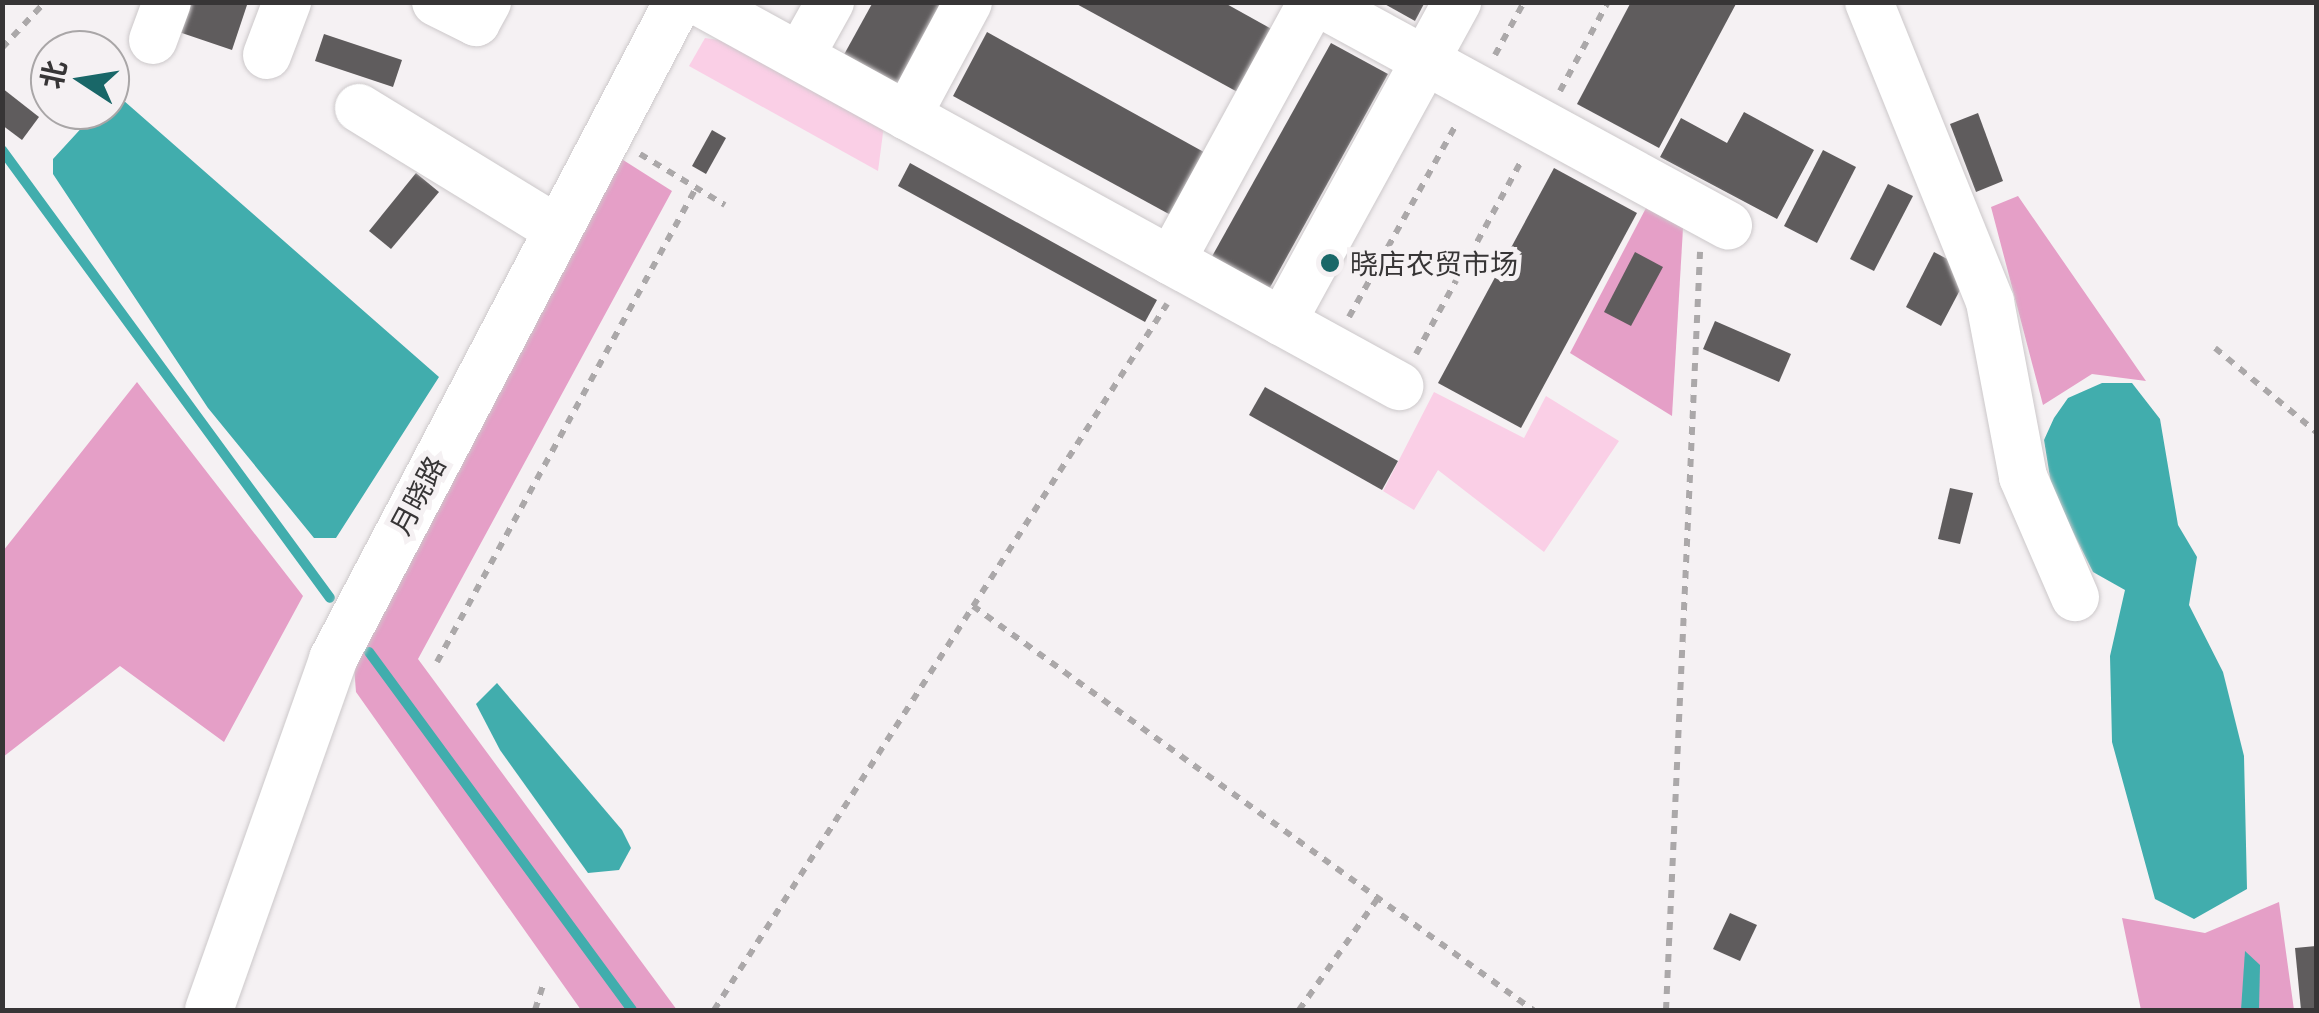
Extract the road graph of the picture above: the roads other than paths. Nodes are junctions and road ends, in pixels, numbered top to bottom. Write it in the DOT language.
graph roads {
  1 [pos="287,2"];
  2 [pos="436,2"];
  3 [pos="487,2"];
  4 [pos="678,2"];
  5 [pos="700,2"];
  6 [pos="830,2"];
  7 [pos="968,2"];
  8 [pos="1315,2"];
  9 [pos="1457,2"];
  10 [pos="1869,2"];
  11 [pos="267,55"];
  12 [pos="800,56"];
  13 [pos="1425,60"];
  14 [pos="359,108"];
  15 [pos="907,116"];
  16 [pos="1715,219"];
  17 [pos="558,230"];
  18 [pos="1180,266"];
  19 [pos="1282,322"];
  20 [pos="1399,386"];
  21 [pos="2075,597"];
  22 [pos="209,1010"];
  1 -- 11 [label="street"];
  2 -- 3 [label="street"];
  4 -- 17 [label="street, 月晓路"];
  5 -- 12 [label="street"];
  6 -- 12 [label="street"];
  7 -- 15 [label="street"];
  8 -- 13 [label="street"];
  8 -- 18 [label="street"];
  9 -- 13 [label="street"];
  10 -- 21 [label="street"];
  12 -- 15 [label="street"];
  13 -- 16 [label="street"];
  13 -- 19 [label="street"];
  14 -- 17 [label="street"];
  15 -- 18 [label="street"];
  17 -- 22 [label="street, 月晓路"];
  18 -- 19 [label="street"];
  19 -- 20 [label="street"];
}
